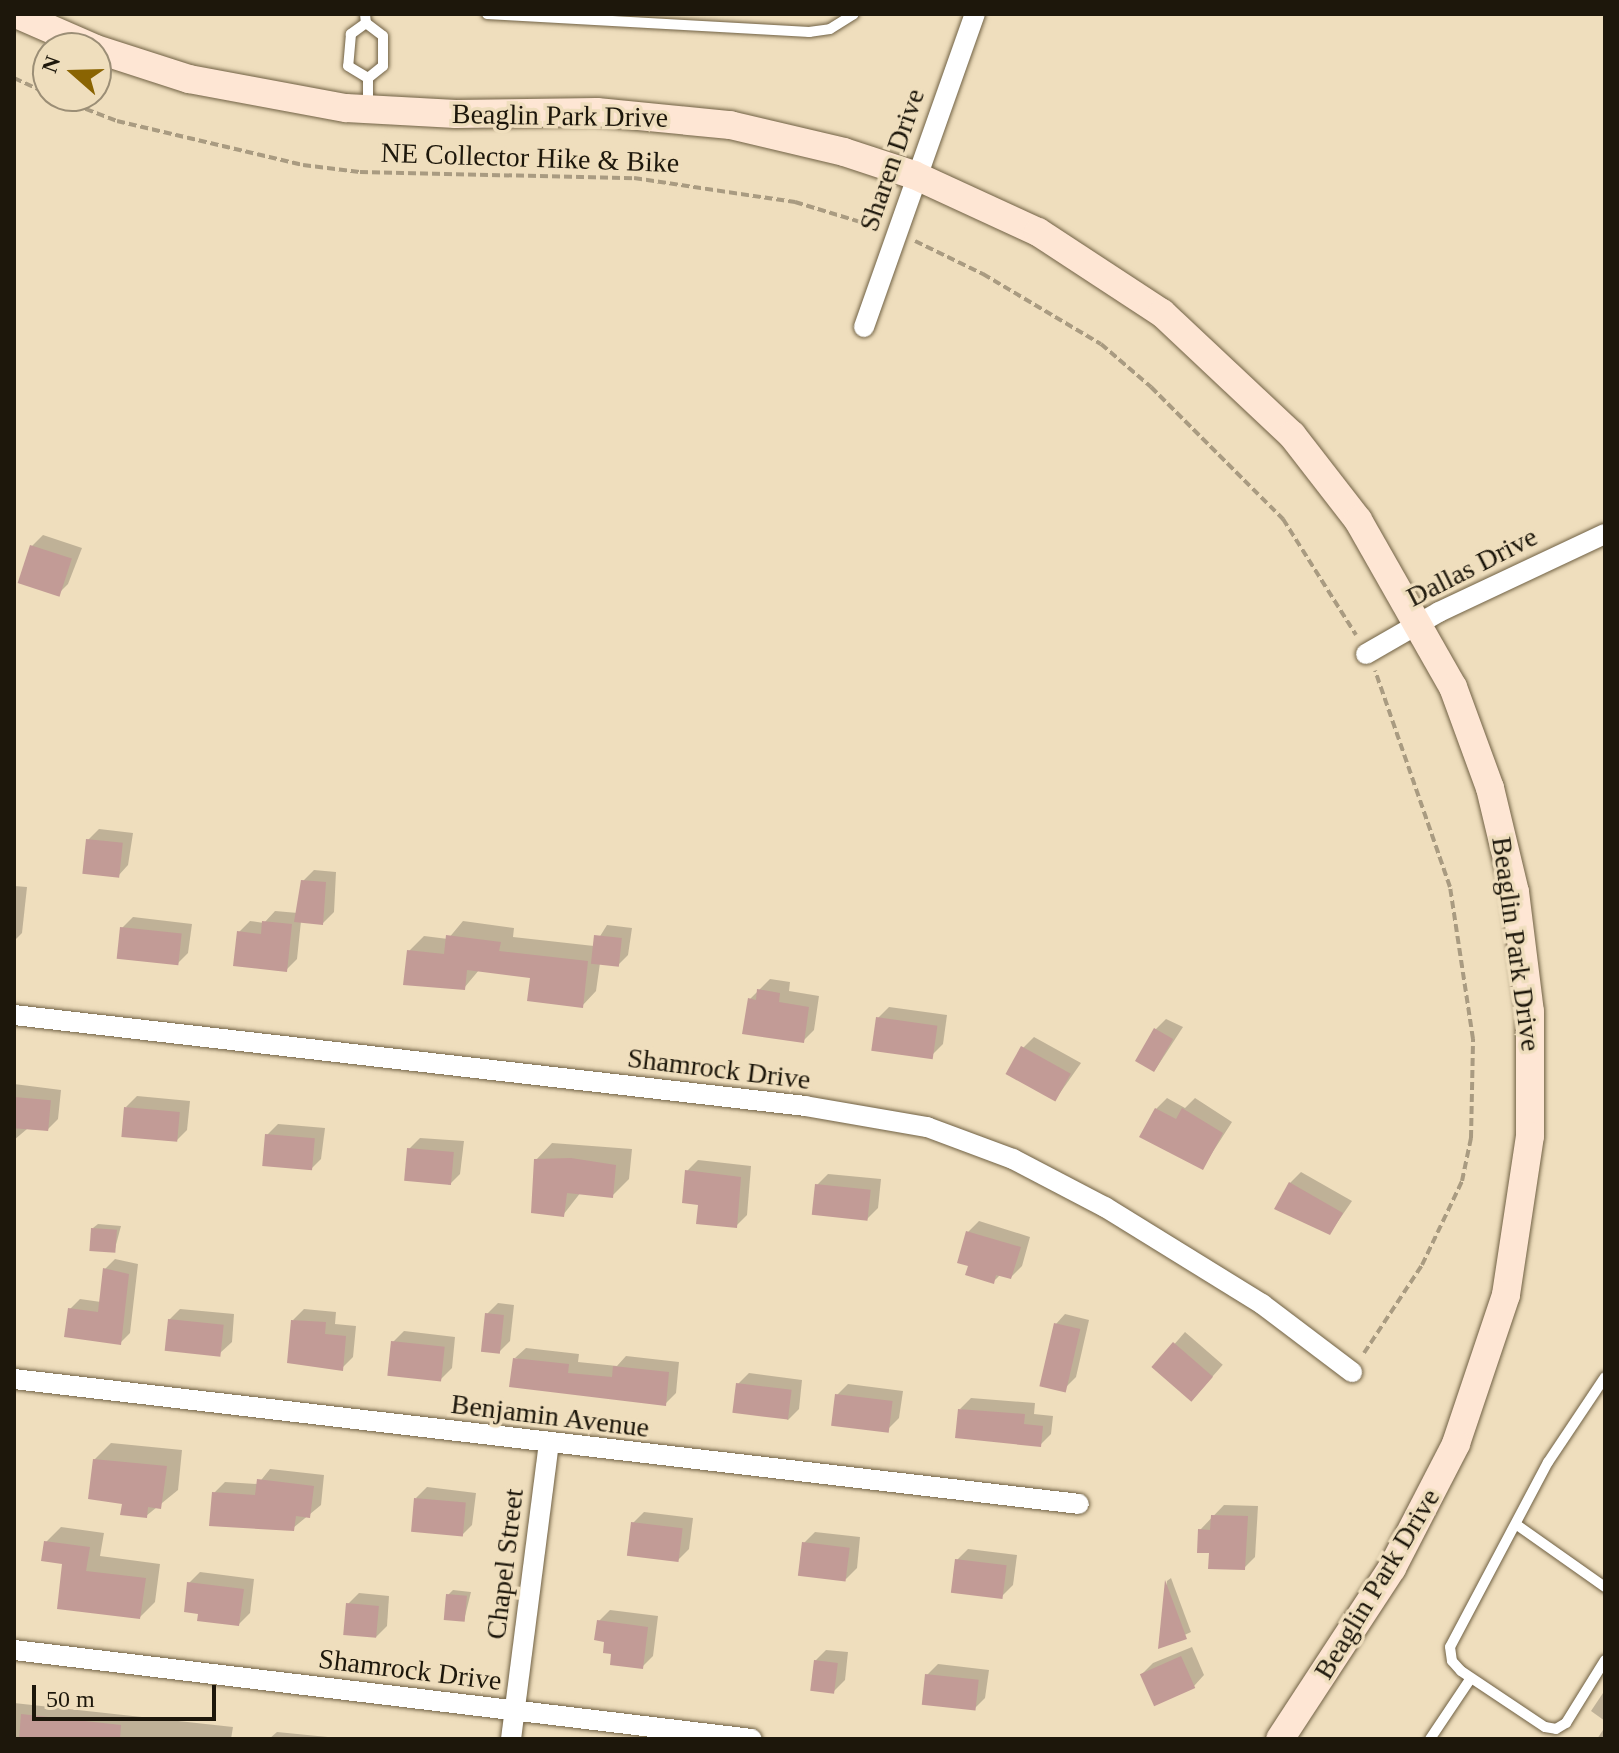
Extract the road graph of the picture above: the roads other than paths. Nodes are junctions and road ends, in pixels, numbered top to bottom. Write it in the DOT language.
graph roads {
  1 [pos="16,14"];
  2 [pos="487,14"];
  3 [pos="854,14"];
  4 [pos="975,14"];
  5 [pos="366,19"];
  6 [pos="54,23"];
  7 [pos="112,53"];
  8 [pos="368,78"];
  9 [pos="368,109"];
  10 [pos="914,175"];
  11 [pos="864,327"];
  12 [pos="1605,534"];
  13 [pos="1421,623"];
  14 [pos="1366,654"];
  15 [pos="14,1015"];
  16 [pos="1352,1372"];
  17 [pos="1605,1377"];
  18 [pos="14,1379"];
  19 [pos="549,1444"];
  20 [pos="1079,1504"];
  21 [pos="1517,1525"];
  22 [pos="1605,1587"];
  23 [pos="14,1650"];
  24 [pos="1605,1660"];
  25 [pos="1471,1678"];
  26 [pos="514,1711"];
  27 [pos="1556,1734"];
  28 [pos="511,1739"];
  29 [pos="752,1739"];
  30 [pos="1280,1739"];
  31 [pos="1430,1739"];
  1 -- 6 [label="main road, Beaglin Park Drive"];
  2 -- 3 [label="lane"];
  4 -- 10 [label="street, Sharen Drive"];
  5 -- 8 [label="lane"];
  5 -- 8 [label="lane"];
  7 -- 9 [label="main road, Beaglin Park Drive"];
  8 -- 9 [label="lane"];
  9 -- 10 [label="main road, Beaglin Park Drive"];
  10 -- 11 [label="street, Sharen Drive"];
  10 -- 13 [label="main road, Beaglin Park Drive"];
  12 -- 13 [label="street, Dallas Drive"];
  13 -- 14 [label="street, Dallas Drive"];
  13 -- 30 [label="main road, Beaglin Park Drive"];
  15 -- 16 [label="street, Shamrock Drive"];
  17 -- 21 [label="lane"];
  18 -- 19 [label="street, Benjamin Avenue"];
  19 -- 20 [label="street, Benjamin Avenue"];
  19 -- 26 [label="street, Chapel Street"];
  21 -- 22 [label="lane"];
  21 -- 25 [label="lane"];
  23 -- 26 [label="street, Shamrock Drive"];
  24 -- 27 [label="lane"];
  25 -- 27 [label="lane"];
  25 -- 31 [label="lane"];
  26 -- 28 [label="street, Chapel Street"];
  26 -- 29 [label="street, Shamrock Drive"];
}
